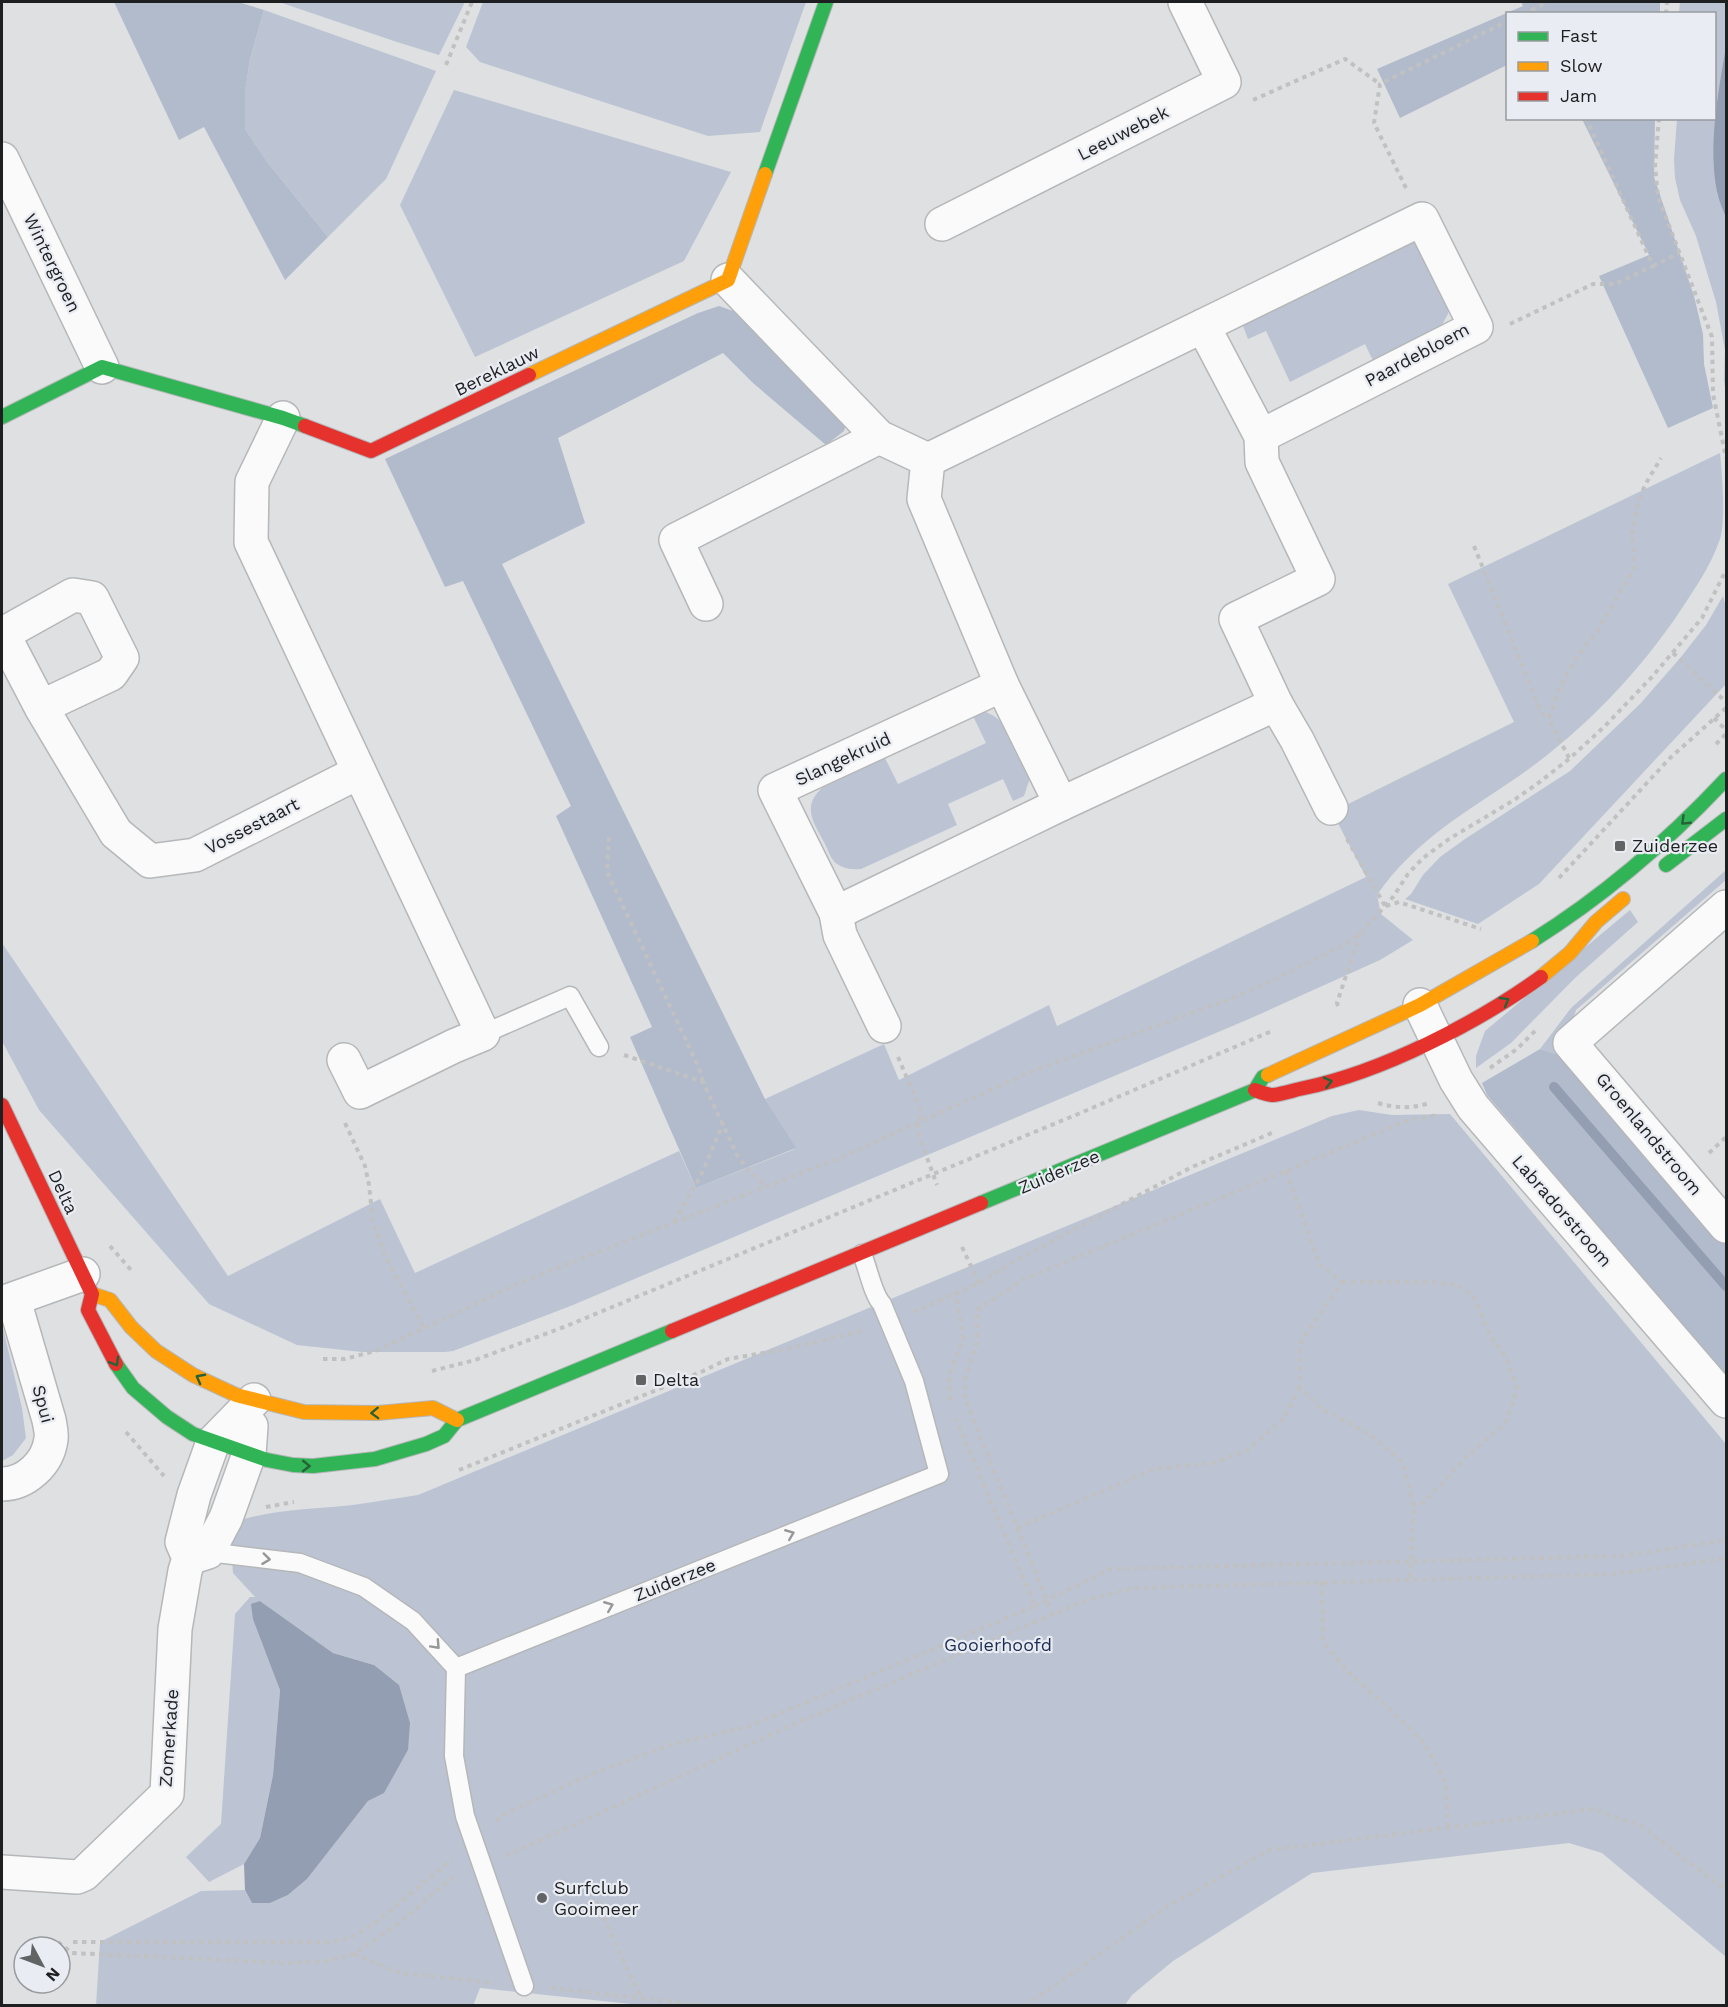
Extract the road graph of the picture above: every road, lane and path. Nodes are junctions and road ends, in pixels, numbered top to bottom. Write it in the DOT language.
graph roads {
  1 [pos="472,2"];
  2 [pos="826,2"];
  3 [pos="1185,2"];
  4 [pos="1548,2"];
  5 [pos="1527,12"];
  6 [pos="1506,22"];
  7 [pos="446,65"];
  8 [pos="1224,82"];
  9 [pos="1380,84"];
  10 [pos="1587,120"];
  11 [pos="1659,120"];
  12 [pos="2,159"];
  13 [pos="1422,219"];
  14 [pos="942,224"];
  15 [pos="1679,253"];
  16 [pos="1653,266"];
  17 [pos="728,280"];
  18 [pos="1203,326"];
  19 [pos="1476,327"];
  20 [pos="102,367"];
  21 [pos="2,417"];
  22 [pos="284,418"];
  23 [pos="1261,436"];
  24 [pos="879,437"];
  25 [pos="1660,458"];
  26 [pos="1726,458"];
  27 [pos="928,460"];
  28 [pos="1474,546"];
  29 [pos="1726,570"];
  30 [pos="706,604"];
  31 [pos="1673,653"];
  32 [pos="1002,685"];
  33 [pos="1726,702"];
  34 [pos="1276,704"];
  35 [pos="41,707"];
  36 [pos="1726,708"];
  37 [pos="1714,718"];
  38 [pos="1548,719"];
  39 [pos="1726,730"];
  40 [pos="1569,759"];
  41 [pos="359,772"];
  42 [pos="1726,779"];
  43 [pos="1060,804"];
  44 [pos="1330,808"];
  45 [pos="1726,819"];
  46 [pos="609,837"];
  47 [pos="1658,872"];
  48 [pos="1553,883"];
  49 [pos="1630,894"];
  50 [pos="1385,906"];
  51 [pos="1726,907"];
  52 [pos="836,913"];
  53 [pos="1491,924"];
  54 [pos="1482,930"];
  55 [pos="1360,933"];
  56 [pos="1474,934"];
  57 [pos="1347,998"];
  58 [pos="1337,1003"];
  59 [pos="1420,1005"];
  60 [pos="1330,1006"];
  61 [pos="884,1026"];
  62 [pos="1281,1027"];
  63 [pos="483,1034"];
  64 [pos="1436,1039"];
  65 [pos="599,1047"];
  66 [pos="344,1060"];
  67 [pos="703,1082"];
  68 [pos="1256,1090"];
  69 [pos="360,1092"];
  70 [pos="2,1106"];
  71 [pos="1473,1107"];
  72 [pos="919,1123"];
  73 [pos="723,1124"];
  74 [pos="1286,1171"];
  75 [pos="933,1174"];
  76 [pos="766,1186"];
  77 [pos="673,1222"];
  78 [pos="1726,1226"];
  79 [pos="958,1238"];
  80 [pos="862,1254"];
  81 [pos="1342,1282"];
  82 [pos="87,1284"];
  83 [pos="979,1284"];
  84 [pos="956,1293"];
  85 [pos="8,1301"];
  86 [pos="423,1328"];
  87 [pos="323,1359"];
  88 [pos="429,1371"];
  89 [pos="1299,1387"];
  90 [pos="254,1400"];
  91 [pos="1726,1401"];
  92 [pos="951,1408"];
  93 [pos="956,1419"];
  94 [pos="457,1420"];
  95 [pos="213,1442"];
  96 [pos="144,1452"];
  97 [pos="249,1454"];
  98 [pos="166,1478"];
  99 [pos="2,1484"];
  100 [pos="1414,1508"];
  101 [pos="1017,1528"];
  102 [pos="1726,1540"];
  103 [pos="1726,1554"];
  104 [pos="199,1555"];
  105 [pos="1721,1559"];
  106 [pos="1412,1561"];
  107 [pos="1726,1565"];
  108 [pos="1410,1579"];
  109 [pos="1322,1582"];
  110 [pos="1047,1600"];
  111 [pos="1035,1605"];
  112 [pos="1053,1615"];
  113 [pos="456,1668"];
  114 [pos="1449,1827"];
  115 [pos="473,1841"];
  116 [pos="483,1867"];
  117 [pos="2,1872"];
  118 [pos="1726,1890"];
  119 [pos="596,1901"];
  120 [pos="73,1942"];
  121 [pos="72,1953"];
  122 [pos="524,1986"];
  123 [pos="640,1997"];
  124 [pos="1025,2006"];
  1 -- 7 [label="path"];
  2 -- 17 [label="street"];
  3 -- 8 [label="street"];
  4 -- 5 [label="path"];
  6 -- 9 [label="path"];
  8 -- 9 [label="path"];
  8 -- 14 [label="street, Leeuwebek"];
  9 -- 13 [label="path"];
  10 -- 16 [label="path"];
  11 -- 15 [label="path"];
  12 -- 20 [label="street, Wintergroen"];
  13 -- 18 [label="street"];
  13 -- 19 [label="street, Paardebloem"];
  15 -- 16 [label="path"];
  15 -- 26 [label="path"];
  16 -- 19 [label="path"];
  17 -- 22 [label="street, Bereklauw"];
  17 -- 24 [label="street"];
  18 -- 23 [label="street"];
  18 -- 27 [label="street"];
  19 -- 23 [label="street, Paardebloem"];
  20 -- 21 [label="street"];
  20 -- 22 [label="street, Bereklauw"];
  22 -- 41 [label="street"];
  23 -- 34 [label="street"];
  24 -- 27 [label="street"];
  24 -- 30 [label="street"];
  25 -- 38 [label="path"];
  27 -- 32 [label="street"];
  28 -- 38 [label="path"];
  29 -- 31 [label="path"];
  31 -- 33 [label="path"];
  31 -- 40 [label="path"];
  32 -- 43 [label="street"];
  32 -- 52 [label="street, Slangekruid"];
  34 -- 43 [label="street"];
  34 -- 44 [label="street"];
  35 -- 41 [label="street, Vossestaart"];
  36 -- 37 [label="path"];
  37 -- 39 [label="path"];
  37 -- 48 [label="path"];
  38 -- 40 [label="path"];
  40 -- 50 [label="path"];
  41 -- 63 [label="street"];
  42 -- 59 [label="street, Zuiderzee, one-way"];
  43 -- 52 [label="street"];
  44 -- 50 [label="path"];
  45 -- 47 [label="street"];
  46 -- 67 [label="path"];
  64 -- 49 [label="street, Zuiderzee, one-way"];
  50 -- 54 [label="path"];
  50 -- 55 [label="path"];
  51 -- 78 [label="street, Groenlandstroom"];
  52 -- 61 [label="street, Slangekruid"];
  53 -- 54 [label="path"];
  54 -- 56 [label="path"];
  55 -- 58 [label="path"];
  55 -- 72 [label="path"];
  57 -- 58 [label="path"];
  58 -- 60 [label="path"];
  59 -- 64 [label="street, Labradorstroom"];
  59 -- 68 [label="street, Zuiderzee"];
  61 -- 72 [label="path"];
  62 -- 75 [label="path"];
  63 -- 65 [label="lane"];
  63 -- 69 [label="street"];
  68 -- 64 [label="street, Zuiderzee, one-way"];
  64 -- 71 [label="street, Labradorstroom"];
  65 -- 67 [label="path"];
  66 -- 69 [label="street"];
  67 -- 73 [label="path"];
  68 -- 80 [label="street, Zuiderzee"];
  69 -- 86 [label="path"];
  70 -- 82 [label="street, Delta"];
  71 -- 74 [label="path"];
  71 -- 91 [label="street, Labradorstroom"];
  72 -- 75 [label="path"];
  72 -- 76 [label="path"];
  73 -- 76 [label="path"];
  73 -- 77 [label="path"];
  74 -- 81 [label="path"];
  74 -- 101 [label="path"];
  75 -- 88 [label="path"];
  76 -- 77 [label="path"];
  77 -- 86 [label="path"];
  79 -- 83 [label="path"];
  80 -- 94 [label="street, Zuiderzee"];
  113 -- 80 [label="lane, Zuiderzee, one-way"];
  81 -- 89 [label="path"];
  81 -- 100 [label="path"];
  82 -- 85 [label="street"];
  90 -- 82 [label="street, one-way"];
  82 -- 95 [label="street, Delta, one-way"];
  84 -- 92 [label="path"];
  85 -- 99 [label="street, Spui"];
  86 -- 87 [label="path"];
  89 -- 100 [label="path"];
  89 -- 101 [label="path"];
  94 -- 90 [label="street, one-way"];
  90 -- 95 [label="street, Zomerkade"];
  90 -- 97 [label="street, Zomerkade"];
  93 -- 111 [label="path"];
  97 -- 94 [label="street, Zuiderzee, one-way"];
  95 -- 97 [label="street, Zuiderzee"];
  95 -- 104 [label="street, Zomerkade"];
  96 -- 98 [label="path"];
  97 -- 104 [label="street, Zomerkade"];
  100 -- 106 [label="path"];
  101 -- 110 [label="path"];
  102 -- 106 [label="path"];
  103 -- 105 [label="path"];
  104 -- 113 [label="lane, one-way"];
  104 -- 117 [label="street, Zomerkade"];
  105 -- 107 [label="path"];
  105 -- 108 [label="path"];
  106 -- 108 [label="path"];
  106 -- 110 [label="path"];
  108 -- 109 [label="path"];
  109 -- 112 [label="path"];
  109 -- 114 [label="path"];
  110 -- 111 [label="path"];
  110 -- 112 [label="path"];
  111 -- 115 [label="path"];
  112 -- 116 [label="path"];
  113 -- 115 [label="lane"];
  114 -- 118 [label="path"];
  114 -- 124 [label="path"];
  115 -- 116 [label="lane"];
  115 -- 120 [label="path"];
  116 -- 121 [label="path"];
  116 -- 122 [label="lane"];
  119 -- 123 [label="path"];
}
